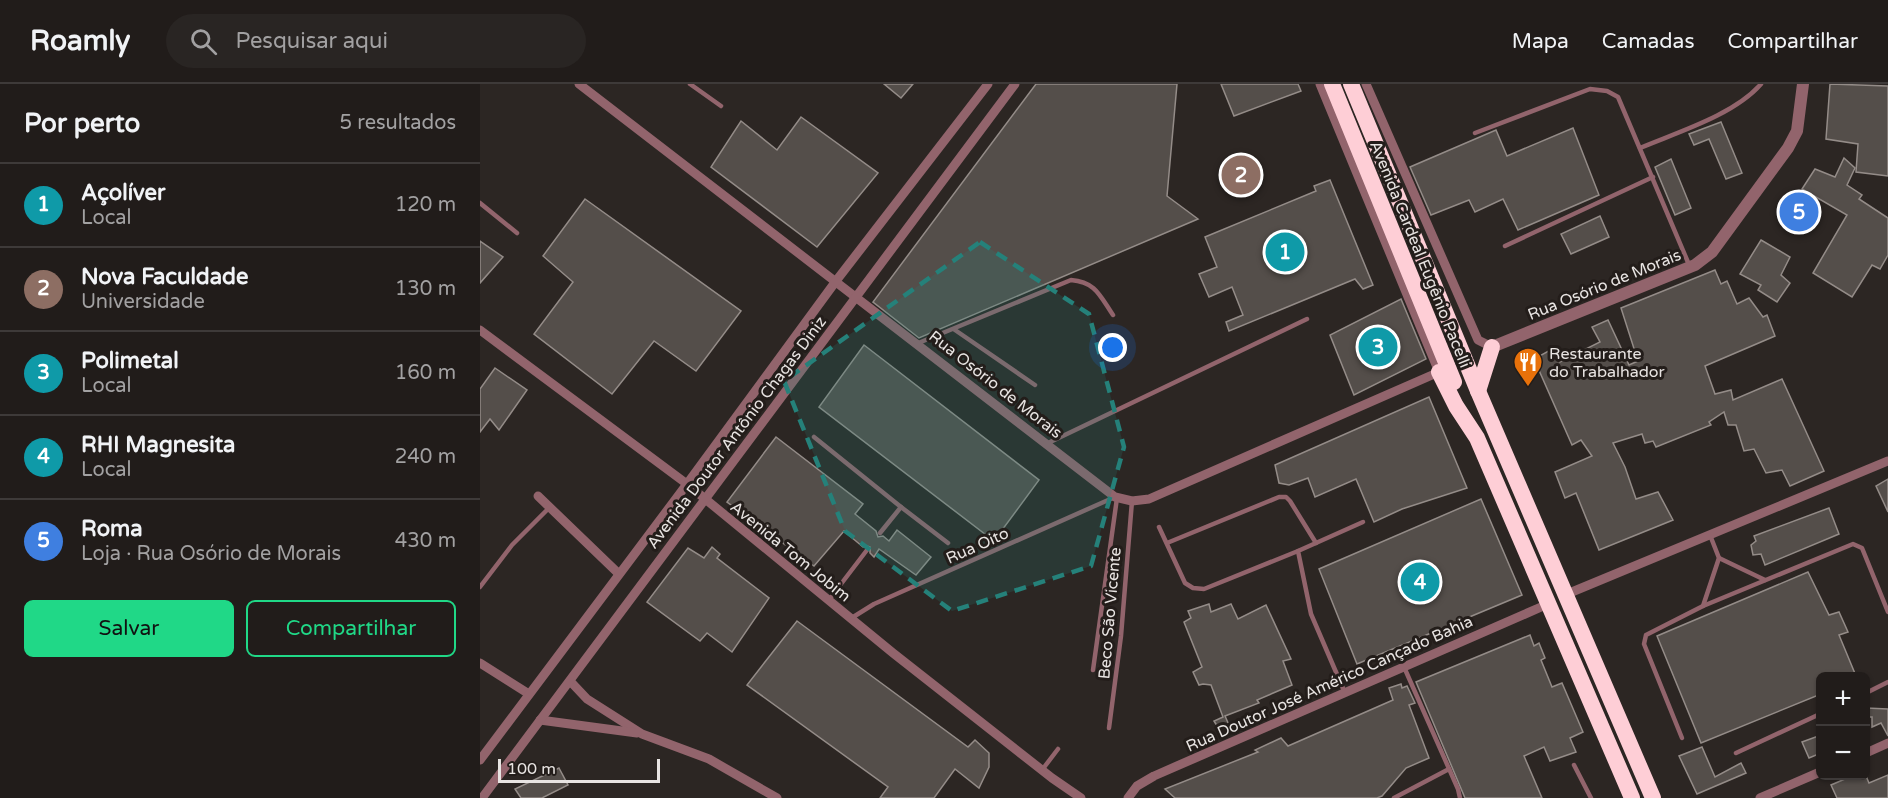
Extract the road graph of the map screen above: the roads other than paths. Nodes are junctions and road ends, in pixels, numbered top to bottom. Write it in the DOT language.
graph roads {
  1 [pos="579,84"];
  2 [pos="690,84"];
  3 [pos="988,84"];
  4 [pos="1015,84"];
  5 [pos="1320,84"];
  6 [pos="1332,84"];
  7 [pos="1351,84"];
  8 [pos="1366,84"];
  9 [pos="1761,84"];
  10 [pos="1803,84"];
  11 [pos="721,106"];
  12 [pos="1474,133"];
  13 [pos="1640,148"];
  14 [pos="1653,177"];
  15 [pos="480,203"];
  16 [pos="517,233"];
  17 [pos="1505,246"];
  18 [pos="1690,267"];
  19 [pos="836,281"];
  20 [pos="855,297"];
  21 [pos="1113,315"];
  22 [pos="1306,319"];
  23 [pos="480,330"];
  24 [pos="955,330"];
  25 [pos="916,344"];
  26 [pos="1492,347"];
  27 [pos="1438,372"];
  28 [pos="1035,385"];
  29 [pos="1478,391"];
  30 [pos="814,437"];
  31 [pos="1477,438"];
  32 [pos="1046,444"];
  33 [pos="1888,461"];
  34 [pos="687,484"];
  35 [pos="538,496"];
  36 [pos="1116,498"];
  37 [pos="705,500"];
  38 [pos="1132,501"];
  39 [pos="550,507"];
  40 [pos="901,507"];
  41 [pos="1363,522"];
  42 [pos="1160,527"];
  43 [pos="880,533"];
  44 [pos="1710,535"];
  45 [pos="948,543"];
  46 [pos="1167,543"];
  47 [pos="1316,543"];
  48 [pos="867,550"];
  49 [pos="1298,551"];
  50 [pos="1719,558"];
  51 [pos="619,574"];
  52 [pos="1766,580"];
  53 [pos="480,587"];
  54 [pos="1567,594"];
  55 [pos="828,601"];
  56 [pos="1548,604"];
  57 [pos="1702,606"];
  58 [pos="1888,612"];
  59 [pos="850,619"];
  60 [pos="480,663"];
  61 [pos="1404,667"];
  62 [pos="1093,670"];
  63 [pos="570,681"];
  64 [pos="1888,682"];
  65 [pos="1870,691"];
  66 [pos="1344,693"];
  67 [pos="529,694"];
  68 [pos="1816,716"];
  69 [pos="540,720"];
  70 [pos="1109,728"];
  71 [pos="642,734"];
  72 [pos="1682,738"];
  73 [pos="1888,743"];
  74 [pos="1058,749"];
  75 [pos="1870,751"];
  76 [pos="1736,753"];
  77 [pos="480,760"];
  78 [pos="1574,765"];
  79 [pos="1449,769"];
  80 [pos="1042,770"];
  81 [pos="1816,774"];
  82 [pos="482,798"];
  83 [pos="777,798"];
  84 [pos="1081,798"];
  85 [pos="1128,798"];
  86 [pos="1394,798"];
  87 [pos="1460,798"];
  88 [pos="1591,798"];
  89 [pos="1632,798"];
  90 [pos="1653,798"];
  91 [pos="1760,798"];
  1 -- 19 [label="street, Rua Osório de Morais"];
  2 -- 11 [label="lane"];
  3 -- 19 [label="street, Avenida Doutor Antônio Chagas Diniz"];
  4 -- 20 [label="street, Avenida Doutor Antônio Chagas Diniz"];
  5 -- 27 [label="street, Avenida Cardeal Eugênio Pacelli"];
  6 -- 31 [label="highway, Avenida Cardeal Eugênio Pacelli"];
  7 -- 29 [label="highway, Avenida Cardeal Eugênio Pacelli"];
  8 -- 26 [label="street, Avenida Cardeal Eugênio Pacelli"];
  9 -- 13 [label="lane"];
  10 -- 18 [label="street, Rua Osório de Morais"];
  12 -- 13 [label="lane"];
  13 -- 14 [label="lane"];
  14 -- 17 [label="lane"];
  14 -- 18 [label="lane"];
  15 -- 16 [label="lane"];
  18 -- 26 [label="street, Rua Osório de Morais"];
  19 -- 20 [label="street, Rua Osório de Morais"];
  19 -- 34 [label="street, Avenida Doutor Antônio Chagas Diniz"];
  20 -- 25 [label="street, Rua Osório de Morais"];
  20 -- 37 [label="street, Avenida Doutor Antônio Chagas Diniz"];
  21 -- 24 [label="lane"];
  22 -- 32 [label="lane"];
  23 -- 34 [label="street, Avenida Tom Jobim"];
  24 -- 25 [label="lane"];
  24 -- 28 [label="lane"];
  25 -- 32 [label="street, Rua Osório de Morais"];
  26 -- 29 [label="highway"];
  27 -- 31 [label="highway"];
  27 -- 38 [label="street, Rua Osório de Morais"];
  29 -- 54 [label="highway, Avenida Cardeal Eugênio Pacelli"];
  30 -- 40 [label="lane"];
  31 -- 56 [label="highway"];
  32 -- 36 [label="street, Rua Osório de Morais"];
  33 -- 44 [label="street"];
  34 -- 37 [label="street, Avenida Tom Jobim"];
  34 -- 51 [label="street, Avenida Doutor Antônio Chagas Diniz"];
  35 -- 39 [label="street"];
  36 -- 38 [label="street, Rua Osório de Morais"];
  36 -- 59 [label="lane, Rua Oito"];
  36 -- 62 [label="lane"];
  37 -- 55 [label="street, Avenida Tom Jobim"];
  37 -- 63 [label="street, Avenida Doutor Antônio Chagas Diniz"];
  38 -- 70 [label="lane, Beco São Vicente"];
  39 -- 51 [label="street"];
  39 -- 53 [label="lane"];
  40 -- 43 [label="lane"];
  40 -- 45 [label="lane"];
  41 -- 47 [label="lane"];
  42 -- 46 [label="lane"];
  44 -- 50 [label="lane"];
  44 -- 54 [label="street"];
  46 -- 47 [label="lane"];
  46 -- 49 [label="lane"];
  47 -- 49 [label="lane"];
  48 -- 55 [label="lane"];
  49 -- 66 [label="lane"];
  50 -- 52 [label="lane"];
  50 -- 57 [label="lane"];
  51 -- 67 [label="street, Avenida Doutor Antônio Chagas Diniz"];
  52 -- 57 [label="lane"];
  52 -- 58 [label="lane"];
  54 -- 90 [label="highway"];
  55 -- 59 [label="street, Avenida Tom Jobim"];
  56 -- 61 [label="street, Rua Doutor José Américo Cançado Bahia"];
  56 -- 89 [label="highway"];
  57 -- 72 [label="lane"];
  59 -- 80 [label="street, Avenida Tom Jobim"];
  60 -- 67 [label="street"];
  61 -- 66 [label="street, Rua Doutor José Américo Cançado Bahia"];
  61 -- 79 [label="lane"];
  63 -- 69 [label="street, Avenida Doutor Antônio Chagas Diniz"];
  63 -- 71 [label="street"];
  64 -- 65 [label="lane"];
  66 -- 85 [label="street, Rua Doutor José Américo Cançado Bahia"];
  67 -- 77 [label="street, Avenida Doutor Antônio Chagas Diniz"];
  68 -- 76 [label="lane"];
  69 -- 71 [label="street"];
  69 -- 82 [label="street, Avenida Doutor Antônio Chagas Diniz"];
  71 -- 83 [label="street"];
  73 -- 75 [label="street"];
  74 -- 80 [label="lane"];
  78 -- 88 [label="lane"];
  79 -- 86 [label="lane"];
  79 -- 87 [label="lane"];
  80 -- 84 [label="street, Avenida Tom Jobim"];
  81 -- 91 [label="street"];
}
